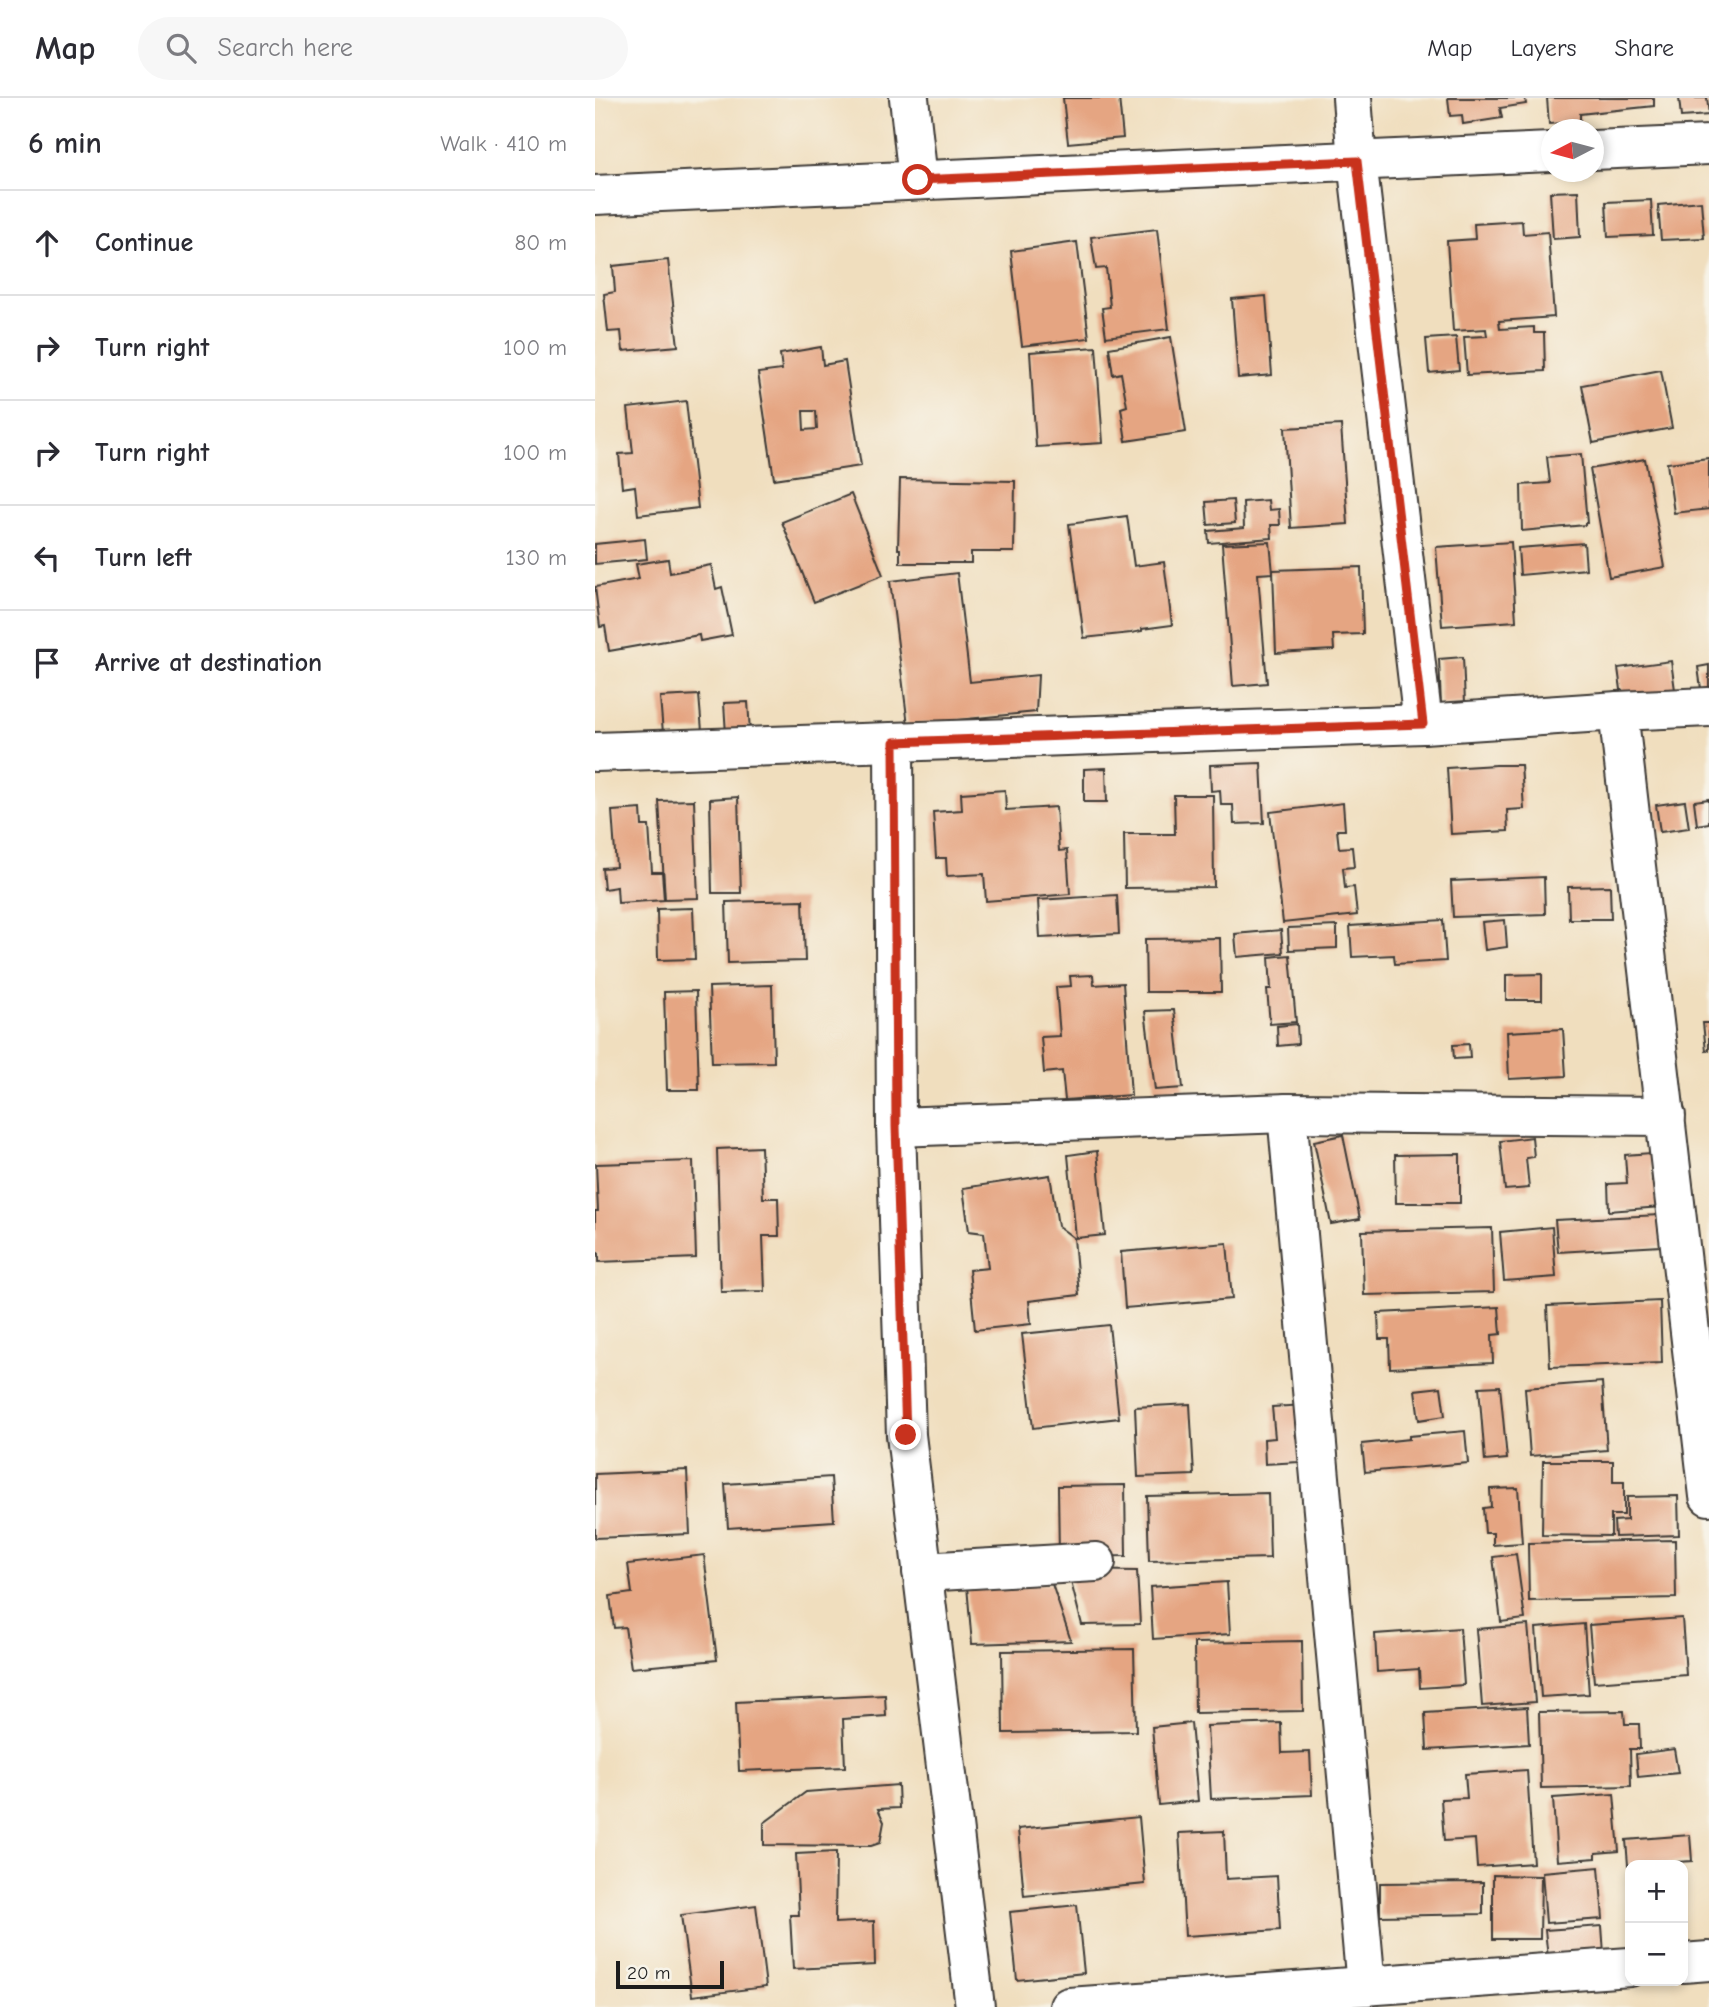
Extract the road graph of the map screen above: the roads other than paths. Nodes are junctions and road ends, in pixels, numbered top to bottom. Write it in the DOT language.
graph roads {
  1 [pos="909,98"];
  2 [pos="1352,98"];
  3 [pos="1709,145"];
  4 [pos="1604,150"];
  5 [pos="1541,153"];
  6 [pos="1357,161"];
  7 [pos="918,180"];
  8 [pos="595,195"];
  9 [pos="1709,708"];
  10 [pos="1618,711"];
  11 [pos="1423,724"];
  12 [pos="894,742"];
  13 [pos="595,752"];
  14 [pos="1287,1113"];
  15 [pos="1666,1116"];
  16 [pos="896,1127"];
  17 [pos="1709,1496"];
  18 [pos="1096,1562"];
  19 [pos="922,1572"];
  20 [pos="1709,1961"];
  21 [pos="1688,1963"];
  22 [pos="1625,1967"];
  23 [pos="1366,1986"];
  24 [pos="975,2007"];
  25 [pos="1069,2007"];
  1 -- 7 [label="street"];
  2 -- 6 [label="street"];
  3 -- 4 [label="street"];
  5 -- 6 [label="street"];
  6 -- 7 [label="street"];
  6 -- 11 [label="street"];
  7 -- 8 [label="street"];
  9 -- 10 [label="street"];
  10 -- 11 [label="street"];
  10 -- 15 [label="street"];
  11 -- 12 [label="street"];
  12 -- 13 [label="street"];
  12 -- 16 [label="street"];
  14 -- 15 [label="street"];
  14 -- 16 [label="street"];
  14 -- 23 [label="street"];
  15 -- 17 [label="street"];
  16 -- 19 [label="street"];
  18 -- 19 [label="street"];
  19 -- 24 [label="street"];
  20 -- 21 [label="street"];
  22 -- 23 [label="street"];
  23 -- 25 [label="street"];
}
